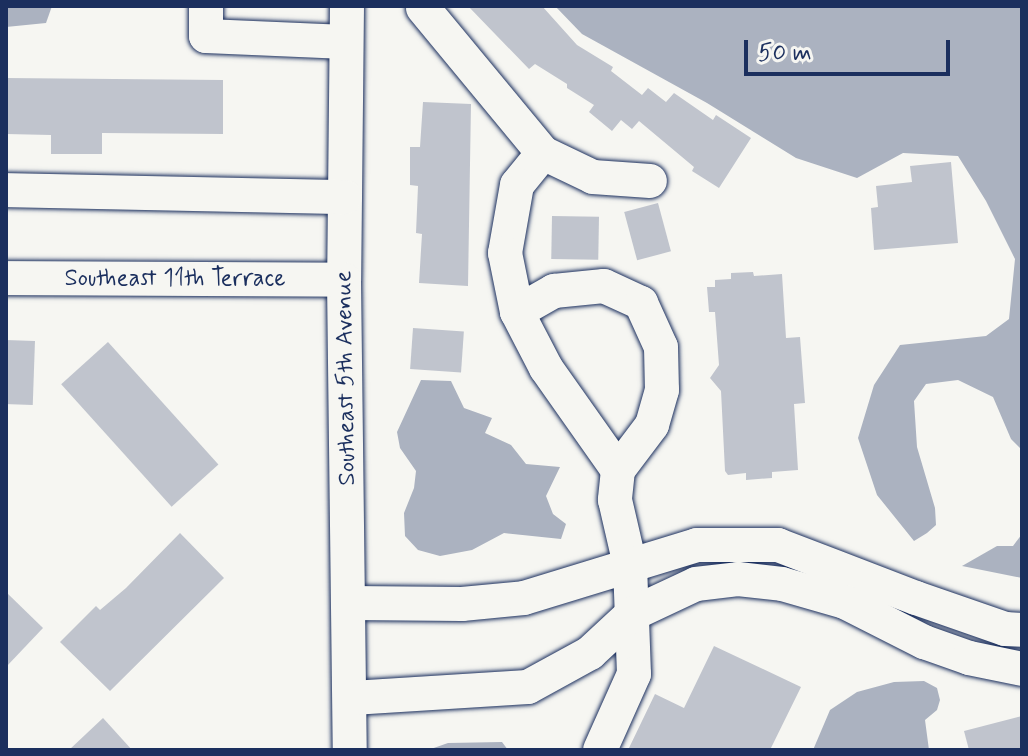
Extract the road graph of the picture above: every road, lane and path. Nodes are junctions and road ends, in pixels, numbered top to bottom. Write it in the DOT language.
graph roads {
  1 [pos="206,6"];
  2 [pos="347,6"];
  3 [pos="423,8"];
  4 [pos="346,42"];
  5 [pos="543,153"];
  6 [pos="650,181"];
  7 [pos="6,190"];
  8 [pos="345,197"];
  9 [pos="6,278"];
  10 [pos="344,280"];
  11 [pos="517,312"];
  12 [pos="618,470"];
  13 [pos="630,565"];
  14 [pos="351,603"];
  15 [pos="632,614"];
  16 [pos="1022,630"];
  17 [pos="1022,669"];
  18 [pos="352,698"];
  19 [pos="350,750"];
  20 [pos="600,750"];
  1 -- 4 [label="street"];
  2 -- 4 [label="street, Southeast 5th Avenue"];
  3 -- 5 [label="street"];
  4 -- 8 [label="street, Southeast 5th Avenue"];
  5 -- 6 [label="street"];
  5 -- 11 [label="street"];
  7 -- 8 [label="street"];
  8 -- 10 [label="street, Southeast 5th Avenue"];
  9 -- 10 [label="street, Southeast 11th Terrace"];
  10 -- 14 [label="street, Southeast 5th Avenue"];
  11 -- 12 [label="street"];
  11 -- 12 [label="street"];
  12 -- 13 [label="street"];
  13 -- 14 [label="street"];
  13 -- 15 [label="street"];
  13 -- 16 [label="street"];
  14 -- 18 [label="street, Southeast 5th Avenue"];
  15 -- 17 [label="street"];
  15 -- 18 [label="street"];
  15 -- 20 [label="street"];
  18 -- 19 [label="street, Southeast 5th Avenue"];
}
